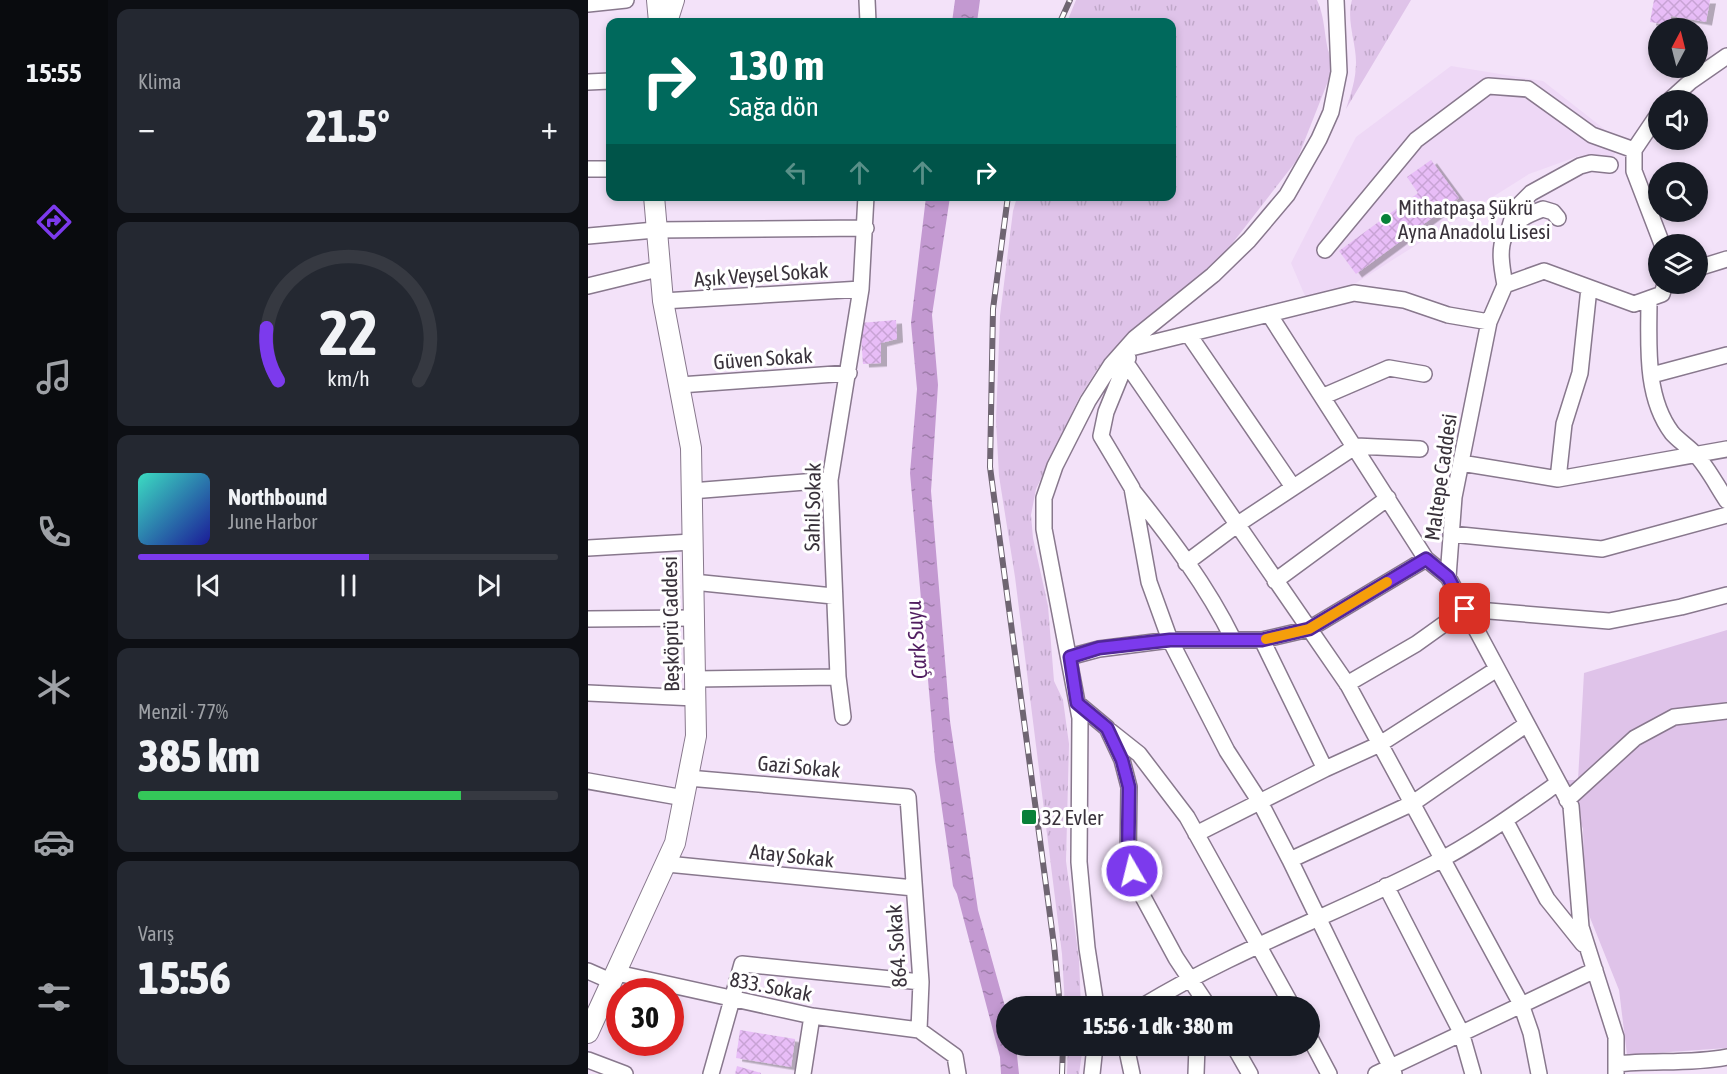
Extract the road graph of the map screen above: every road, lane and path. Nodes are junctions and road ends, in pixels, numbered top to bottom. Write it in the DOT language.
graph roads {
  1 [pos="626,0"];
  2 [pos="657,0"];
  3 [pos="674,0"];
  4 [pos="867,0"];
  5 [pos="1324,0"];
  6 [pos="588,4"];
  7 [pos="1338,4"];
  8 [pos="659,18"];
  9 [pos="668,18"];
  10 [pos="868,18"];
  11 [pos="1339,54"];
  12 [pos="1727,56"];
  13 [pos="606,81"];
  14 [pos="588,82"];
  15 [pos="1682,90"];
  16 [pos="1648,129"];
  17 [pos="1634,150"];
  18 [pos="1610,165"];
  19 [pos="588,169"];
  20 [pos="606,169"];
  21 [pos="654,201"];
  22 [pos="866,201"];
  23 [pos="1558,219"];
  24 [pos="1510,226"];
  25 [pos="866,228"];
  26 [pos="655,230"];
  27 [pos="1658,234"];
  28 [pos="588,236"];
  29 [pos="1325,250"];
  30 [pos="1727,260"];
  31 [pos="1708,265"];
  32 [pos="658,269"];
  33 [pos="1505,285"];
  34 [pos="588,286"];
  35 [pos="1589,288"];
  36 [pos="861,289"];
  37 [pos="1662,294"];
  38 [pos="1649,299"];
  39 [pos="663,301"];
  40 [pos="1269,314"];
  41 [pos="1489,322"];
  42 [pos="1190,335"];
  43 [pos="1133,343"];
  44 [pos="1727,356"];
  45 [pos="1126,363"];
  46 [pos="849,374"];
  47 [pos="1424,374"];
  48 [pos="1652,375"];
  49 [pos="680,385"];
  50 [pos="1324,396"];
  51 [pos="1356,446"];
  52 [pos="1420,449"];
  53 [pos="1727,449"];
  54 [pos="1697,456"];
  55 [pos="1461,463"];
  56 [pos="1558,479"];
  57 [pos="830,480"];
  58 [pos="1293,487"];
  59 [pos="1132,488"];
  60 [pos="692,491"];
  61 [pos="1389,498"];
  62 [pos="1727,501"];
  63 [pos="1727,515"];
  64 [pos="1238,524"];
  65 [pos="1451,534"];
  66 [pos="692,542"];
  67 [pos="588,548"];
  68 [pos="1426,559"];
  69 [pos="1186,562"];
  70 [pos="1448,577"];
  71 [pos="1275,581"];
  72 [pos="693,582"];
  73 [pos="1727,595"];
  74 [pos="833,596"];
  75 [pos="1465,609"];
  76 [pos="694,618"];
  77 [pos="588,619"];
  78 [pos="1309,629"];
  79 [pos="1233,639"];
  80 [pos="1170,640"];
  81 [pos="1262,640"];
  82 [pos="1070,657"];
  83 [pos="1497,669"];
  84 [pos="838,677"];
  85 [pos="1347,684"];
  86 [pos="695,688"];
  87 [pos="588,693"];
  88 [pos="1077,703"];
  89 [pos="1727,711"];
  90 [pos="843,717"];
  91 [pos="1527,724"];
  92 [pos="1107,728"];
  93 [pos="1380,744"];
  94 [pos="1325,769"];
  95 [pos="688,778"];
  96 [pos="588,781"];
  97 [pos="1558,783"];
  98 [pos="908,797"];
  99 [pos="684,798"];
  100 [pos="1567,800"];
  101 [pos="1260,802"];
  102 [pos="1413,803"];
  103 [pos="1504,820"];
  104 [pos="1196,834"];
  105 [pos="1444,858"];
  106 [pos="1290,860"];
  107 [pos="667,864"];
  108 [pos="1386,886"];
  109 [pos="914,888"];
  110 [pos="1317,918"];
  111 [pos="1260,945"];
  112 [pos="1589,951"];
  113 [pos="1595,970"];
  114 [pos="588,971"];
  115 [pos="615,977"];
  116 [pos="1189,978"];
  117 [pos="921,982"];
  118 [pos="1094,996"];
  119 [pos="1159,996"];
  120 [pos="1197,996"];
  121 [pos="1288,996"];
  122 [pos="733,1001"];
  123 [pos="1521,1004"];
  124 [pos="812,1017"];
  125 [pos="919,1030"];
  126 [pos="1461,1032"];
  127 [pos="588,1033"];
  128 [pos="1094,1056"];
  129 [pos="1128,1056"];
  130 [pos="1197,1056"];
  131 [pos="1240,1056"];
  132 [pos="1320,1056"];
  133 [pos="1727,1057"];
  134 [pos="588,1060"];
  135 [pos="1616,1069"];
  136 [pos="1393,1070"];
  137 [pos="625,1074"];
  138 [pos="711,1074"];
  139 [pos="803,1074"];
  140 [pos="958,1074"];
  141 [pos="1092,1074"];
  142 [pos="1132,1074"];
  143 [pos="1196,1074"];
  144 [pos="1250,1074"];
  145 [pos="1329,1074"];
  146 [pos="1376,1074"];
  147 [pos="1473,1074"];
  148 [pos="1539,1074"];
  1 -- 6 [label="street"];
  2 -- 8 [label="main road"];
  3 -- 9 [label="main road"];
  4 -- 10 [label="street"];
  5 -- 11 [label="street"];
  7 -- 11 [label="street"];
  11 -- 43 [label="street"];
  12 -- 15 [label="street"];
  13 -- 14 [label="street"];
  16 -- 17 [label="street"];
  17 -- 27 [label="street"];
  17 -- 29 [label="street"];
  18 -- 24 [label="street"];
  19 -- 20 [label="street"];
  21 -- 26 [label="main road, Beşköprü Caddesi"];
  22 -- 25 [label="street, Sahil Sokak"];
  23 -- 24 [label="street"];
  24 -- 33 [label="street"];
  25 -- 26 [label="street"];
  25 -- 36 [label="street, Sahil Sokak"];
  26 -- 28 [label="street"];
  26 -- 32 [label="main road, Beşköprü Caddesi"];
  30 -- 31 [label="street"];
  32 -- 34 [label="street"];
  32 -- 39 [label="main road, Beşköprü Caddesi"];
  33 -- 35 [label="street"];
  33 -- 41 [label="street, Maltepe Caddesi"];
  35 -- 38 [label="street"];
  35 -- 56 [label="street"];
  36 -- 39 [label="street, Aşık Veysel Sokak"];
  36 -- 46 [label="street, Sahil Sokak"];
  37 -- 38 [label="street"];
  38 -- 48 [label="street"];
  39 -- 49 [label="main road, Beşköprü Caddesi"];
  40 -- 41 [label="street"];
  40 -- 42 [label="street"];
  40 -- 50 [label="street"];
  41 -- 55 [label="street, Maltepe Caddesi"];
  42 -- 43 [label="street"];
  42 -- 58 [label="street"];
  43 -- 45 [label="street"];
  43 -- 82 [label="street"];
  44 -- 48 [label="street"];
  45 -- 59 [label="street"];
  45 -- 64 [label="street"];
  46 -- 49 [label="street, Güven Sokak"];
  46 -- 57 [label="street, Sahil Sokak"];
  47 -- 50 [label="street"];
  48 -- 54 [label="street"];
  49 -- 60 [label="main road, Beşköprü Caddesi"];
  50 -- 51 [label="street"];
  51 -- 52 [label="street"];
  51 -- 58 [label="street"];
  51 -- 61 [label="street"];
  53 -- 54 [label="street"];
  54 -- 56 [label="street"];
  54 -- 62 [label="street"];
  55 -- 56 [label="street"];
  55 -- 65 [label="street, Maltepe Caddesi"];
  57 -- 60 [label="street"];
  57 -- 74 [label="street, Sahil Sokak"];
  58 -- 64 [label="street"];
  59 -- 69 [label="street"];
  59 -- 80 [label="street"];
  60 -- 66 [label="main road, Beşköprü Caddesi"];
  61 -- 68 [label="street"];
  61 -- 71 [label="street"];
  63 -- 65 [label="street"];
  64 -- 69 [label="street"];
  64 -- 71 [label="street"];
  65 -- 70 [label="street, Maltepe Caddesi"];
  66 -- 67 [label="street"];
  66 -- 72 [label="main road, Beşköprü Caddesi"];
  68 -- 70 [label="street"];
  68 -- 78 [label="street"];
  69 -- 79 [label="street"];
  70 -- 75 [label="street"];
  71 -- 78 [label="street"];
  72 -- 74 [label="street"];
  72 -- 76 [label="main road, Beşköprü Caddesi"];
  73 -- 75 [label="street"];
  74 -- 84 [label="street, Sahil Sokak"];
  75 -- 83 [label="street"];
  75 -- 85 [label="street"];
  76 -- 77 [label="street"];
  76 -- 86 [label="main road, Beşköprü Caddesi"];
  78 -- 81 [label="street"];
  78 -- 85 [label="street"];
  79 -- 80 [label="street"];
  79 -- 81 [label="street"];
  80 -- 82 [label="street"];
  80 -- 101 [label="street"];
  81 -- 94 [label="street"];
  82 -- 88 [label="street"];
  83 -- 91 [label="street"];
  83 -- 93 [label="street"];
  84 -- 86 [label="street"];
  84 -- 90 [label="street, Sahil Sokak"];
  85 -- 93 [label="street"];
  86 -- 87 [label="street"];
  86 -- 95 [label="main road, Beşköprü Caddesi"];
  88 -- 92 [label="street"];
  88 -- 118 [label="street"];
  89 -- 100 [label="street"];
  91 -- 97 [label="street"];
  91 -- 102 [label="street"];
  92 -- 104 [label="street"];
  92 -- 116 [label="street"];
  93 -- 94 [label="street"];
  93 -- 102 [label="street"];
  94 -- 101 [label="street"];
  95 -- 98 [label="street, Gazi Sokak"];
  95 -- 99 [label="main road, Beşköprü Caddesi"];
  96 -- 99 [label="street"];
  97 -- 100 [label="street"];
  97 -- 103 [label="street"];
  98 -- 109 [label="street, 864. Sokak"];
  99 -- 107 [label="main road, Beşköprü Caddesi"];
  100 -- 112 [label="street"];
  101 -- 104 [label="street"];
  101 -- 106 [label="street"];
  102 -- 105 [label="street"];
  102 -- 106 [label="street"];
  103 -- 105 [label="street"];
  103 -- 112 [label="street"];
  104 -- 111 [label="street"];
  105 -- 108 [label="street"];
  105 -- 123 [label="street"];
  106 -- 110 [label="street"];
  107 -- 109 [label="street, Atay Sokak"];
  107 -- 115 [label="main road, Beşköprü Caddesi"];
  108 -- 110 [label="street"];
  108 -- 126 [label="street"];
  109 -- 117 [label="street, 864. Sokak"];
  110 -- 111 [label="street"];
  110 -- 136 [label="street"];
  111 -- 116 [label="street"];
  111 -- 121 [label="street"];
  112 -- 113 [label="street"];
  113 -- 123 [label="street"];
  113 -- 135 [label="street"];
  114 -- 115 [label="street, 833. Sokak"];
  115 -- 122 [label="street, 833. Sokak"];
  115 -- 127 [label="main road, Beşköprü Caddesi"];
  116 -- 119 [label="street"];
  116 -- 120 [label="street"];
  117 -- 122 [label="street"];
  117 -- 125 [label="street, 864. Sokak"];
  122 -- 124 [label="street, 833. Sokak"];
  122 -- 138 [label="street"];
  123 -- 126 [label="street"];
  123 -- 148 [label="street"];
  124 -- 125 [label="street, 833. Sokak"];
  124 -- 139 [label="street"];
  125 -- 140 [label="street"];
  126 -- 136 [label="street"];
  126 -- 147 [label="street"];
  128 -- 141 [label="street"];
  129 -- 142 [label="street"];
  130 -- 143 [label="street"];
  131 -- 144 [label="street"];
  132 -- 145 [label="street"];
  133 -- 135 [label="street"];
  134 -- 137 [label="street"];
  136 -- 146 [label="street"];
}
